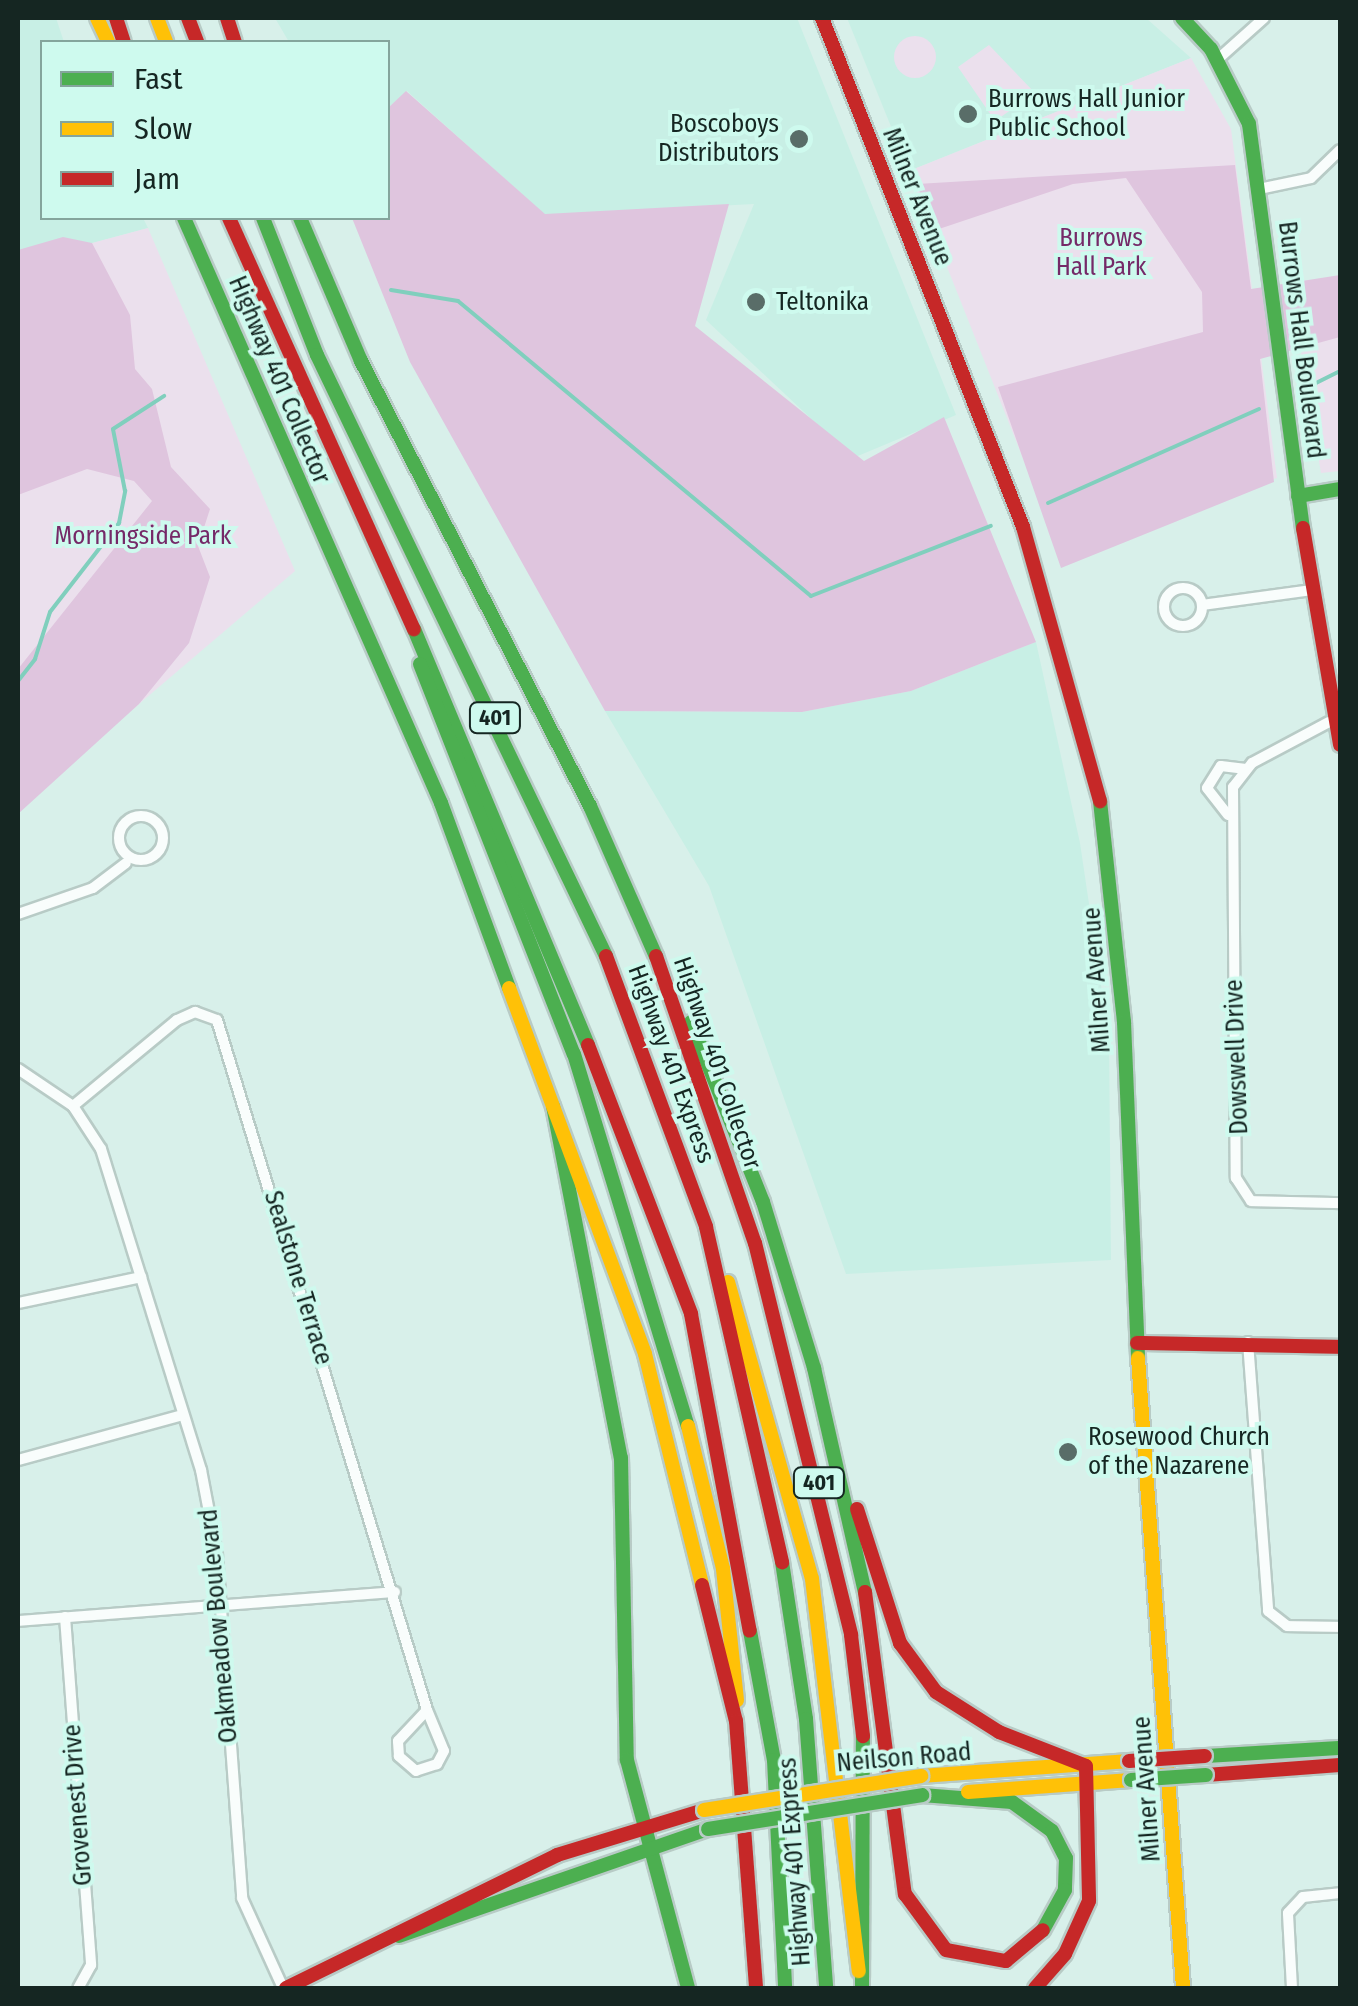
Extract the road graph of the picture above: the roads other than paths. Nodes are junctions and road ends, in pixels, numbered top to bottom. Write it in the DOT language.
graph roads {
  1 [pos="822,18"];
  2 [pos="1182,18"];
  3 [pos="1264,18"];
  4 [pos="1218,60"];
  5 [pos="1340,150"];
  6 [pos="1259,190"];
  7 [pos="185,220"];
  8 [pos="229,220"];
  9 [pos="265,220"];
  10 [pos="301,220"];
  11 [pos="1340,490"];
  12 [pos="1298,496"];
  13 [pos="1312,590"];
  14 [pos="1202,605"];
  15 [pos="412,629"];
  16 [pos="1329,722"];
  17 [pos="1340,745"];
  18 [pos="1244,769"];
  19 [pos="1228,815"];
  20 [pos="126,863"];
  21 [pos="18,914"];
  22 [pos="674,996"];
  23 [pos="18,1069"];
  24 [pos="553,1090"];
  25 [pos="73,1106"];
  26 [pos="1340,1203"];
  27 [pos="706,1227"];
  28 [pos="141,1277"];
  29 [pos="18,1303"];
  30 [pos="1248,1341"];
  31 [pos="1136,1343"];
  32 [pos="1340,1347"];
  33 [pos="814,1368"];
  34 [pos="184,1415"];
  35 [pos="18,1460"];
  36 [pos="395,1592"];
  37 [pos="221,1606"];
  38 [pos="66,1617"];
  39 [pos="18,1620"];
  40 [pos="1340,1626"];
  41 [pos="426,1710"];
  42 [pos="736,1722"];
  43 [pos="1340,1748"];
  44 [pos="1086,1766"];
  45 [pos="1340,1766"];
  46 [pos="1087,1785"];
  47 [pos="922,1795"];
  48 [pos="644,1823"];
  49 [pos="651,1844"];
  50 [pos="1340,1893"];
  51 [pos="380,1941"];
  52 [pos="862,1987"];
  53 [pos="78,1988"];
  54 [pos="284,1988"];
  55 [pos="688,1988"];
  56 [pos="756,1988"];
  57 [pos="785,1988"];
  58 [pos="826,1988"];
  59 [pos="1035,1988"];
  60 [pos="1183,1988"];
  61 [pos="1292,1988"];
  1 -- 31 [label="main road, Milner Avenue"];
  2 -- 4 [label="main road, Burrows Hall Boulevard"];
  3 -- 4 [label="street"];
  4 -- 6 [label="main road, Burrows Hall Boulevard"];
  5 -- 6 [label="street"];
  6 -- 12 [label="main road, Burrows Hall Boulevard"];
  7 -- 24 [label="main road, Highway 401 Collector"];
  8 -- 15 [label="main road, Highway 401 Express / 401"];
  9 -- 27 [label="main road, Highway 401 Express / 401"];
  10 -- 22 [label="main road, Highway 401 Collector / 401"];
  11 -- 12 [label="main road"];
  12 -- 13 [label="main road, Burrows Hall Boulevard"];
  13 -- 14 [label="street"];
  13 -- 16 [label="main road, Burrows Hall Boulevard"];
  15 -- 42 [label="main road"];
  15 -- 57 [label="main road, Highway 401 Express / 401"];
  16 -- 17 [label="main road, Burrows Hall Boulevard"];
  16 -- 18 [label="street, Dowswell Drive"];
  18 -- 19 [label="street, Dowswell Drive"];
  18 -- 19 [label="street, Dowswell Drive"];
  19 -- 26 [label="street, Dowswell Drive"];
  20 -- 20 [label="street"];
  20 -- 21 [label="street"];
  22 -- 33 [label="main road"];
  22 -- 52 [label="main road, Highway 401 Collector / 401"];
  23 -- 25 [label="street, Oakmeadow Boulevard"];
  24 -- 42 [label="main road, Highway 401 Collector"];
  24 -- 48 [label="main road"];
  25 -- 28 [label="street, Oakmeadow Boulevard"];
  25 -- 36 [label="street, Sealstone Terrace"];
  27 -- 52 [label="main road"];
  27 -- 58 [label="main road, Highway 401 Express / 401"];
  28 -- 29 [label="street"];
  28 -- 34 [label="street, Oakmeadow Boulevard"];
  30 -- 31 [label="main road"];
  30 -- 32 [label="main road"];
  30 -- 40 [label="street"];
  31 -- 60 [label="main road, Milner Avenue"];
  33 -- 44 [label="main road"];
  33 -- 47 [label="main road"];
  34 -- 35 [label="street"];
  34 -- 37 [label="street, Oakmeadow Boulevard"];
  36 -- 37 [label="street"];
  36 -- 41 [label="street, Sealstone Terrace"];
  37 -- 38 [label="street"];
  37 -- 54 [label="street, Oakmeadow Boulevard"];
  38 -- 39 [label="street"];
  38 -- 53 [label="street, Grovenest Drive"];
  41 -- 41 [label="street, Sealstone Terrace"];
  42 -- 56 [label="main road, Highway 401 Collector"];
  43 -- 44 [label="main road, Neilson Road, bridge"];
  44 -- 46 [label="main road"];
  44 -- 48 [label="main road, Neilson Road, bridge"];
  45 -- 46 [label="main road, Neilson Road, bridge"];
  46 -- 47 [label="main road, Neilson Road"];
  46 -- 59 [label="main road"];
  47 -- 49 [label="main road, Neilson Road, bridge"];
  48 -- 49 [label="main road"];
  48 -- 51 [label="main road, Neilson Road"];
  49 -- 51 [label="main road, Neilson Road"];
  49 -- 55 [label="main road"];
  50 -- 61 [label="street"];
  51 -- 54 [label="main road, Neilson Road"];
}
